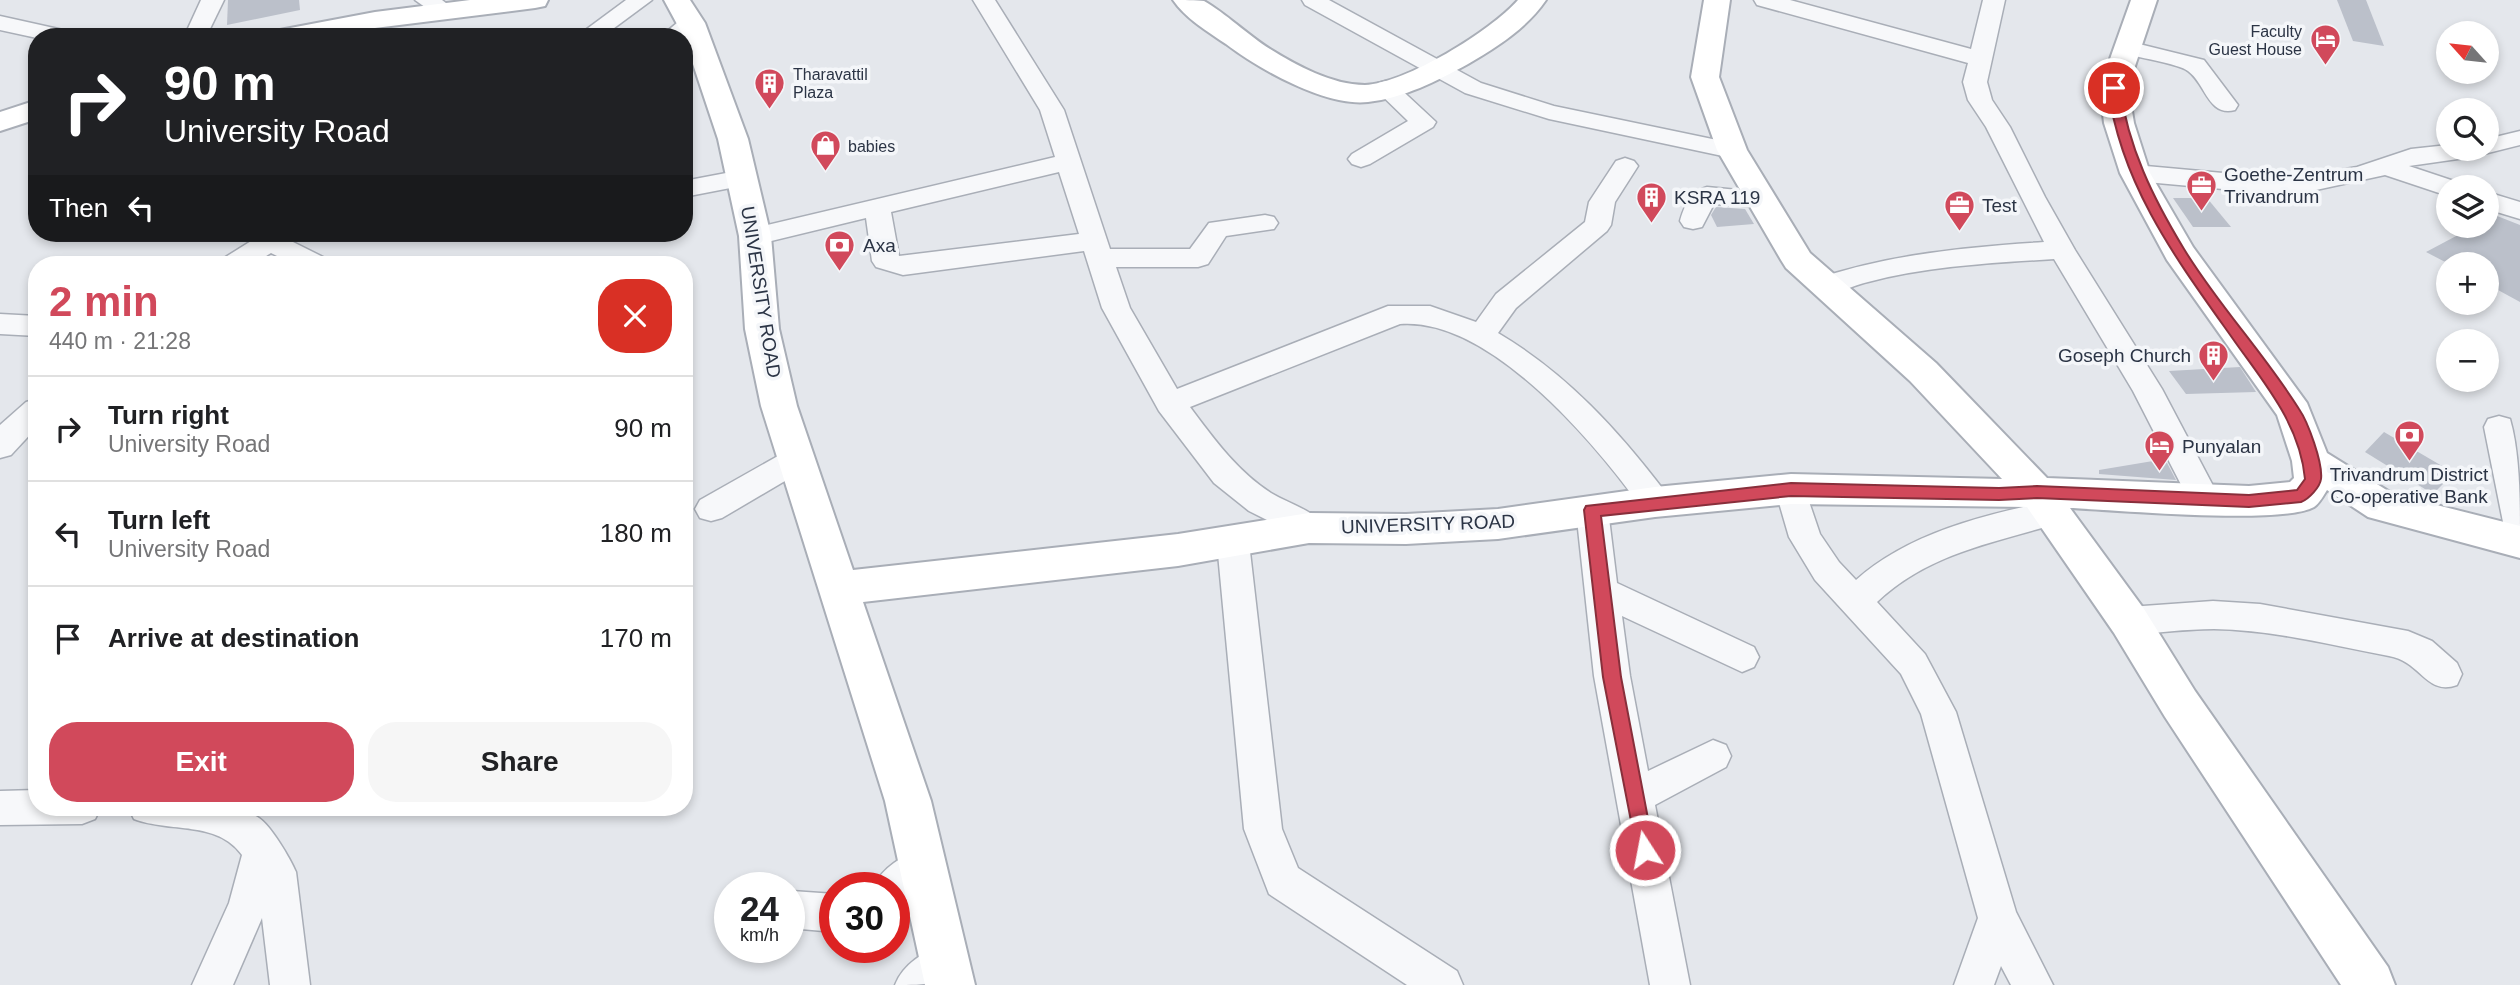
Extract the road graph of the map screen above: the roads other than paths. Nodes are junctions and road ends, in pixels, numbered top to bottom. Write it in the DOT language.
graph roads {
  1 [pos="213,0"];
  2 [pos="535,0"];
  3 [pos="641,0"];
  4 [pos="984,0"];
  5 [pos="1186,0"];
  6 [pos="1313,0"];
  7 [pos="1533,0"];
  8 [pos="1717,0"];
  9 [pos="1766,0"];
  10 [pos="1994,0"];
  11 [pos="2144,0"];
  12 [pos="435,5"];
  13 [pos="0,23"];
  14 [pos="199,28"];
  15 [pos="351,28"];
  16 [pos="600,28"];
  17 [pos="28,29"];
  18 [pos="2127,48"];
  19 [pos="693,49"];
  20 [pos="1980,59"];
  21 [pos="1440,67"];
  22 [pos="1386,88"];
  23 [pos="2226,105"];
  24 [pos="28,111"];
  25 [pos="0,122"];
  26 [pos="2520,138"];
  27 [pos="2499,143"];
  28 [pos="1732,150"];
  29 [pos="2436,154"];
  30 [pos="1361,159"];
  31 [pos="1068,162"];
  32 [pos="1625,166"];
  33 [pos="2384,166"];
  34 [pos="2135,173"];
  35 [pos="742,178"];
  36 [pos="2436,184"];
  37 [pos="693,187"];
  38 [pos="1760,199"];
  39 [pos="2499,204"];
  40 [pos="877,208"];
  41 [pos="2520,211"];
  42 [pos="1693,221"];
  43 [pos="1265,223"];
  44 [pos="755,236"];
  45 [pos="268,242"];
  46 [pos="283,242"];
  47 [pos="1096,249"];
  48 [pos="2062,250"];
  49 [pos="246,256"];
  50 [pos="303,256"];
  51 [pos="1826,286"];
  52 [pos="0,324"];
  53 [pos="28,326"];
  54 [pos="1481,336"];
  55 [pos="1170,403"];
  56 [pos="28,417"];
  57 [pos="2499,427"];
  58 [pos="0,447"];
  59 [pos="796,460"];
  60 [pos="2306,478"];
  61 [pos="1791,489"];
  62 [pos="2204,499"];
  63 [pos="1655,502"];
  64 [pos="2044,502"];
  65 [pos="711,509"];
  66 [pos="1592,510"];
  67 [pos="2520,527"];
  68 [pos="1309,528"];
  69 [pos="2520,542"];
  70 [pos="1233,543"];
  71 [pos="837,588"];
  72 [pos="1602,591"];
  73 [pos="1856,601"];
  74 [pos="2129,621"];
  75 [pos="1742,657"];
  76 [pos="2445,674"];
  77 [pos="1713,756"];
  78 [pos="1635,797"];
  79 [pos="28,814"];
  80 [pos="210,816"];
  81 [pos="5,817"];
  82 [pos="262,853"];
  83 [pos="908,872"];
  84 [pos="910,884"];
  85 [pos="1998,918"];
  86 [pos="937,978"];
  87 [pos="212,985"];
  88 [pos="290,985"];
  89 [pos="1443,985"];
  90 [pos="1670,985"];
  91 [pos="1974,985"];
  92 [pos="2033,985"];
  93 [pos="2370,985"];
  1 -- 14 [label="street"];
  2 -- 12 [label="street"];
  3 -- 16 [label="street"];
  4 -- 31 [label="street"];
  5 -- 22 [label="street"];
  6 -- 21 [label="street"];
  7 -- 21 [label="street"];
  8 -- 28 [label="street"];
  9 -- 20 [label="street"];
  10 -- 20 [label="street"];
  11 -- 18 [label="street"];
  12 -- 15 [label="street"];
  13 -- 17 [label="street"];
  18 -- 23 [label="street"];
  18 -- 34 [label="street"];
  19 -- 35 [label="street, UNIVERSITY ROAD"];
  20 -- 48 [label="street"];
  21 -- 22 [label="street"];
  21 -- 28 [label="street"];
  22 -- 30 [label="street"];
  24 -- 25 [label="street"];
  26 -- 27 [label="street"];
  28 -- 38 [label="street"];
  29 -- 33 [label="street"];
  31 -- 40 [label="street"];
  31 -- 47 [label="street"];
  32 -- 54 [label="street"];
  33 -- 34 [label="street"];
  33 -- 36 [label="street"];
  34 -- 60 [label="street"];
  35 -- 37 [label="street"];
  35 -- 44 [label="street, UNIVERSITY ROAD"];
  38 -- 42 [label="street"];
  38 -- 51 [label="street"];
  39 -- 41 [label="street"];
  40 -- 44 [label="street"];
  40 -- 47 [label="street"];
  43 -- 47 [label="street"];
  44 -- 59 [label="street, UNIVERSITY ROAD"];
  45 -- 49 [label="street"];
  46 -- 50 [label="street"];
  47 -- 55 [label="street"];
  48 -- 51 [label="street"];
  48 -- 62 [label="street"];
  51 -- 64 [label="street"];
  52 -- 53 [label="street"];
  54 -- 55 [label="street"];
  54 -- 63 [label="street"];
  55 -- 68 [label="street"];
  56 -- 58 [label="street"];
  57 -- 67 [label="street"];
  59 -- 65 [label="street"];
  59 -- 71 [label="street, UNIVERSITY ROAD"];
  60 -- 62 [label="street, UNIVERSITY ROAD"];
  60 -- 69 [label="street"];
  61 -- 63 [label="street, UNIVERSITY ROAD"];
  61 -- 64 [label="street, UNIVERSITY ROAD"];
  61 -- 73 [label="street"];
  62 -- 64 [label="street, UNIVERSITY ROAD"];
  63 -- 66 [label="street, UNIVERSITY ROAD"];
  64 -- 73 [label="street"];
  64 -- 74 [label="street"];
  66 -- 68 [label="street, UNIVERSITY ROAD"];
  66 -- 72 [label="street"];
  68 -- 70 [label="street, UNIVERSITY ROAD"];
  70 -- 71 [label="street, UNIVERSITY ROAD"];
  70 -- 89 [label="street"];
  71 -- 83 [label="street, UNIVERSITY ROAD"];
  72 -- 75 [label="street"];
  72 -- 78 [label="street"];
  73 -- 85 [label="street"];
  74 -- 76 [label="street"];
  74 -- 93 [label="street"];
  77 -- 78 [label="street"];
  78 -- 90 [label="street"];
  79 -- 81 [label="street"];
  80 -- 82 [label="street"];
  82 -- 87 [label="street"];
  82 -- 88 [label="street"];
  84 -- 86 [label="street, UNIVERSITY ROAD"];
  85 -- 91 [label="street"];
  85 -- 92 [label="street"];
}
